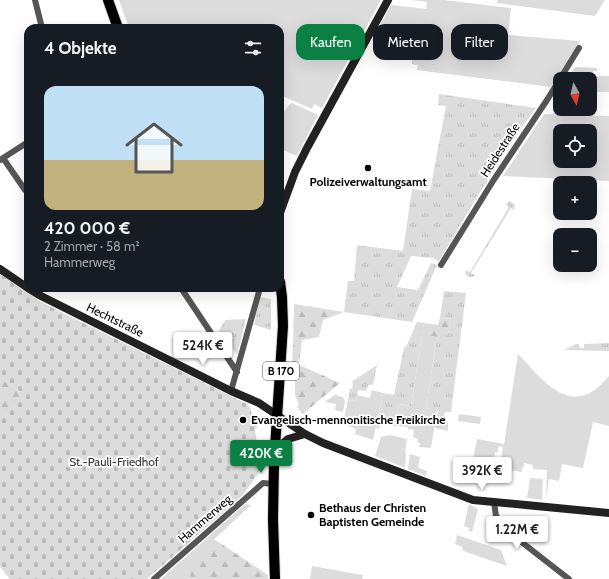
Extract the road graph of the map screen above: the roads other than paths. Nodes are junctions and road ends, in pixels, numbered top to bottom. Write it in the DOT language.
graph roads {
  1 [pos="35,0"];
  2 [pos="108,0"];
  3 [pos="388,0"];
  4 [pos="41,24"];
  5 [pos="117,24"];
  6 [pos="579,48"];
  7 [pos="24,145"];
  8 [pos="2,159"];
  9 [pos="24,189"];
  10 [pos="284,202"];
  11 [pos="441,264"];
  12 [pos="0,269"];
  13 [pos="24,285"];
  14 [pos="34,292"];
  15 [pos="184,292"];
  16 [pos="259,292"];
  17 [pos="281,292"];
  18 [pos="237,372"];
  19 [pos="232,391"];
  20 [pos="278,415"];
  21 [pos="305,434"];
  22 [pos="275,450"];
  23 [pos="273,484"];
  24 [pos="494,502"];
  25 [pos="609,513"];
  26 [pos="154,579"];
  27 [pos="275,579"];
  28 [pos="569,579"];
  1 -- 4 [label="street"];
  2 -- 5 [label="main road"];
  3 -- 10 [label="street"];
  6 -- 11 [label="street, Heidestraße"];
  7 -- 8 [label="street"];
  8 -- 9 [label="street"];
  12 -- 13 [label="street, Hechtstraße"];
  14 -- 19 [label="street, Hechtstraße"];
  15 -- 18 [label="street"];
  16 -- 18 [label="street"];
  17 -- 20 [label="main road, B 170"];
  18 -- 19 [label="street"];
  19 -- 20 [label="street, Hechtstraße"];
  20 -- 21 [label="street, Hechtstraße"];
  20 -- 22 [label="main road, B 170"];
  21 -- 22 [label="street"];
  21 -- 24 [label="street, Hechtstraße"];
  22 -- 23 [label="main road, B 170"];
  23 -- 26 [label="street, Hammerweg"];
  23 -- 27 [label="main road, B 170"];
  24 -- 25 [label="street, Hechtstraße"];
  24 -- 28 [label="street"];
}
